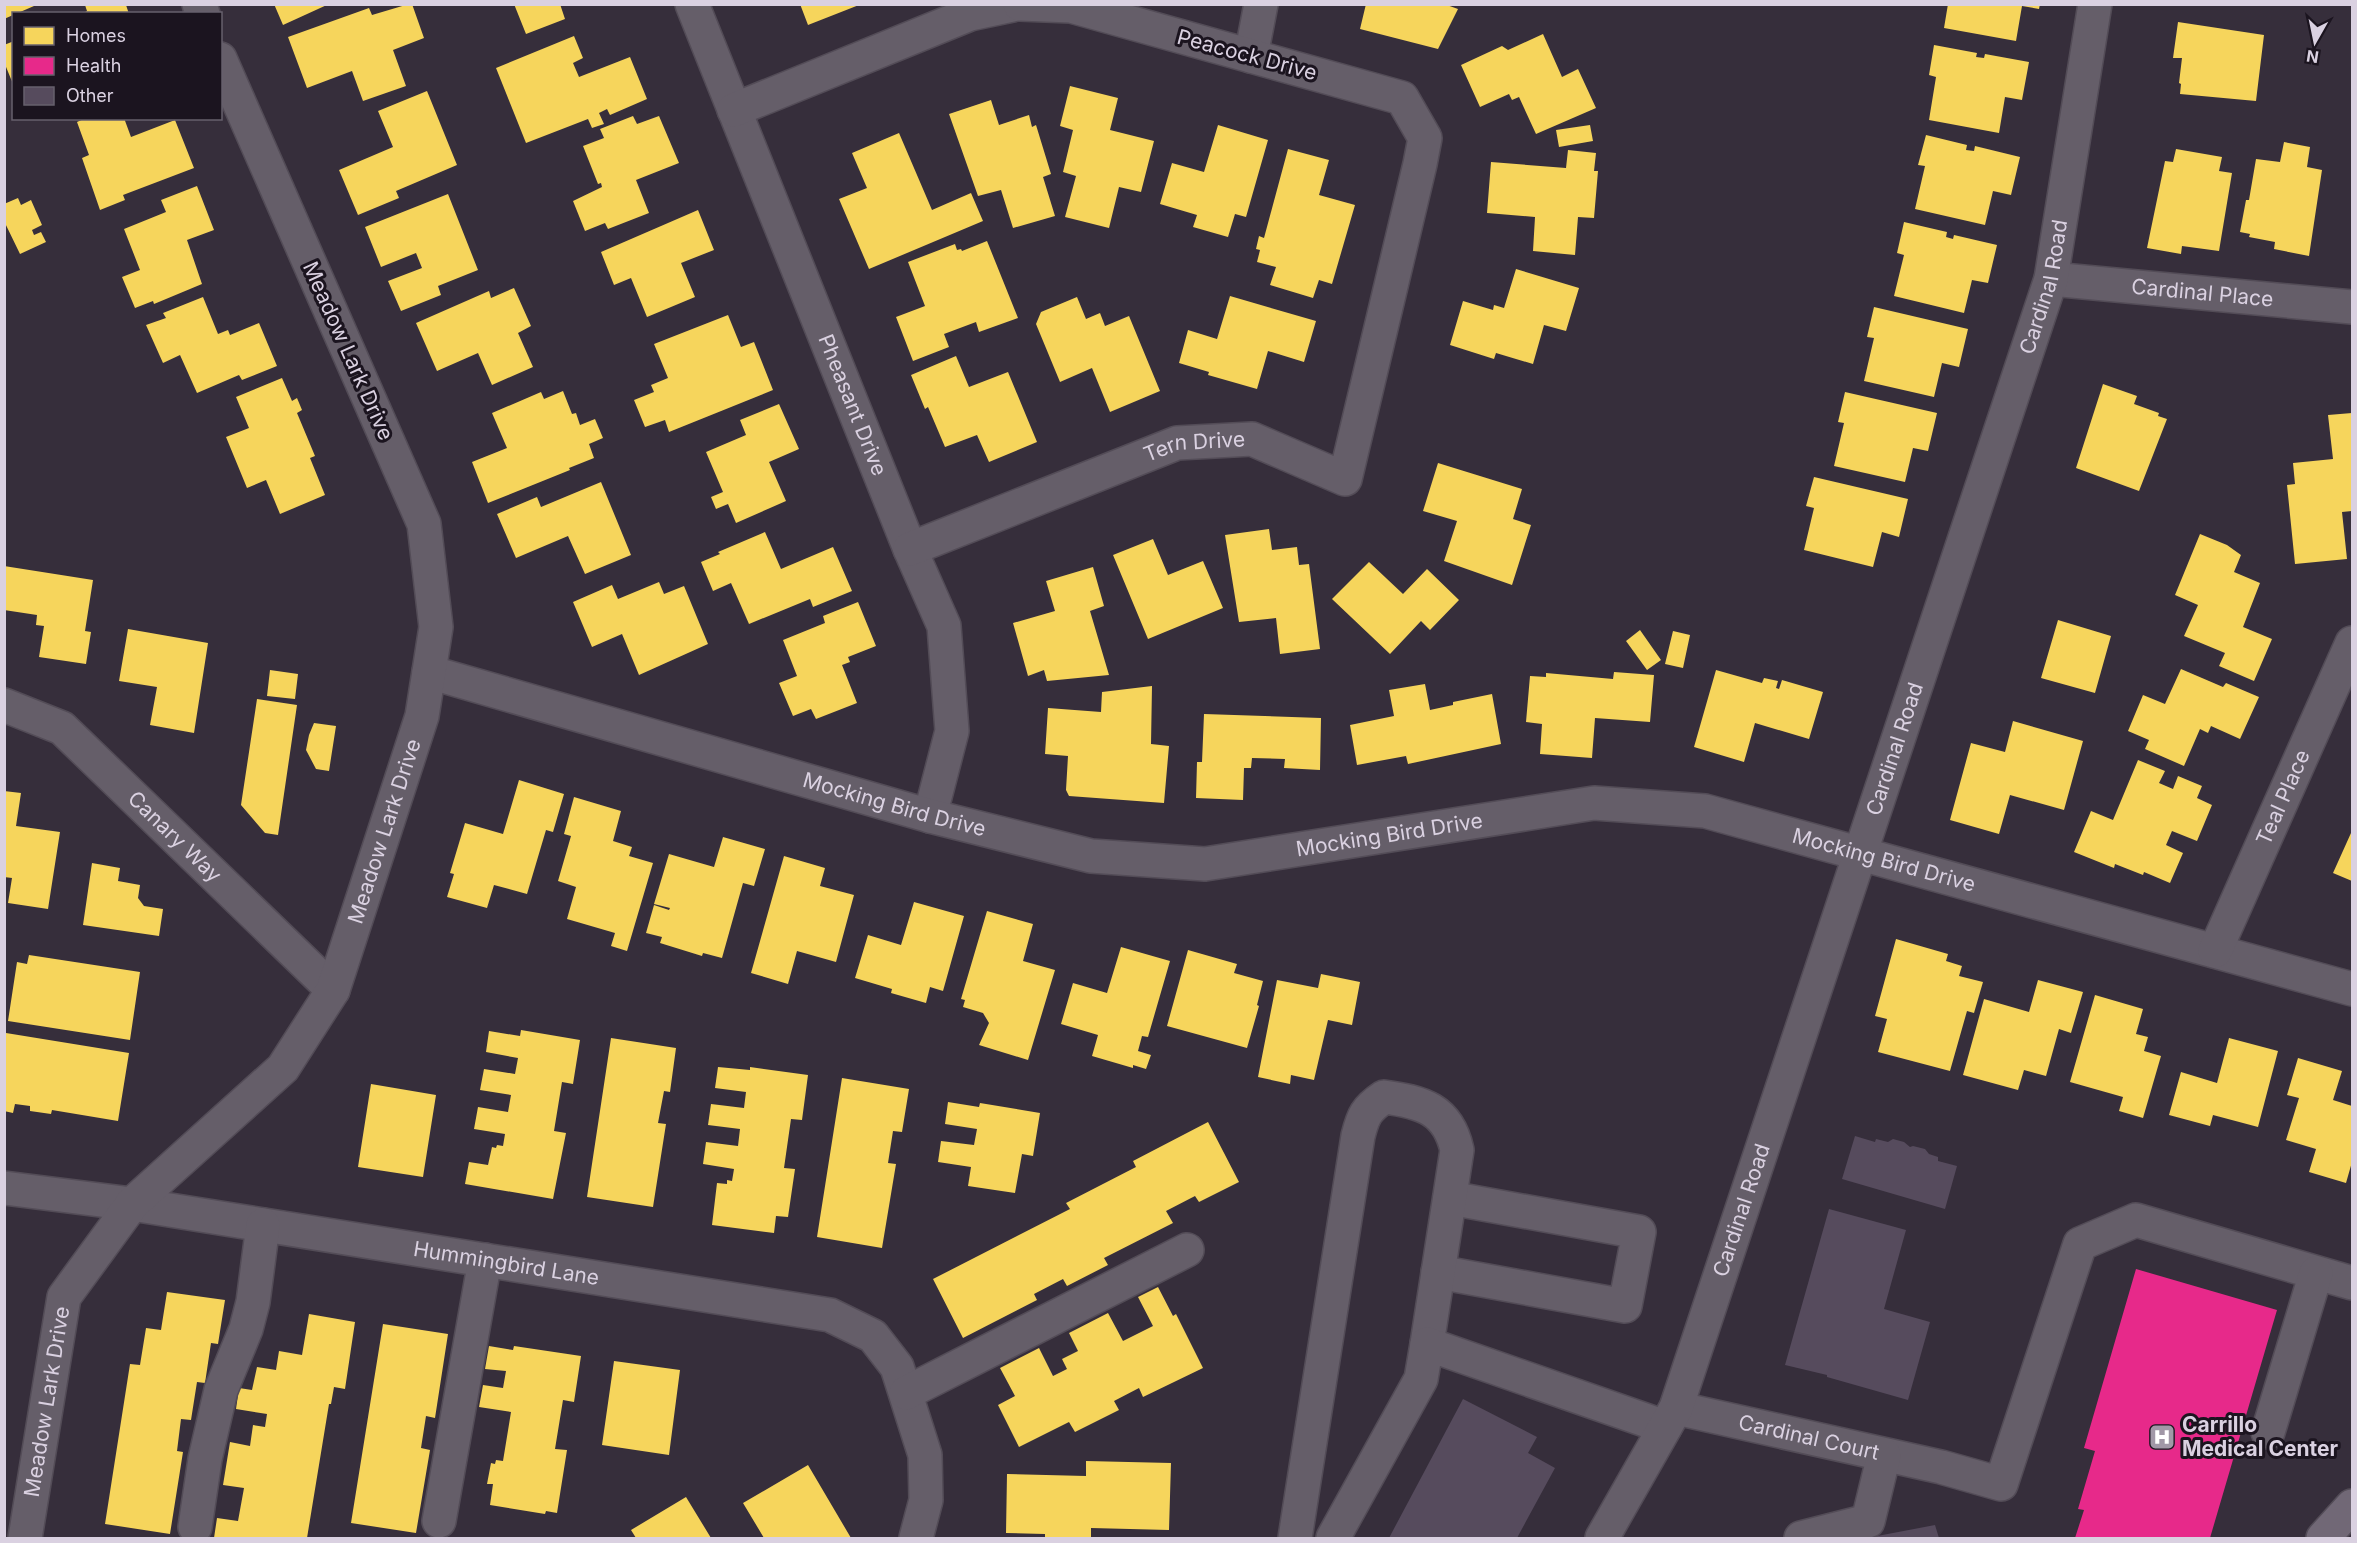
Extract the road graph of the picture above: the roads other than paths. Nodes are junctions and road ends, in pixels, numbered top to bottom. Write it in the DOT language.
graph roads {
  1 [pos="692,4"];
  2 [pos="1018,4"];
  3 [pos="1261,4"];
  4 [pos="2095,4"];
  5 [pos="1251,56"];
  6 [pos="222,64"];
  7 [pos="734,110"];
  8 [pos="1420,165"];
  9 [pos="2051,279"];
  10 [pos="2352,307"];
  11 [pos="910,549"];
  12 [pos="2352,643"];
  13 [pos="429,672"];
  14 [pos="4,705"];
  15 [pos="930,816"];
  16 [pos="1859,854"];
  17 [pos="2215,951"];
  18 [pos="2352,989"];
  19 [pos="333,990"];
  20 [pos="4,1188"];
  21 [pos="1450,1198"];
  22 [pos="132,1204"];
  23 [pos="263,1225"];
  24 [pos="1187,1250"];
  25 [pos="485,1260"];
  26 [pos="1438,1272"];
  27 [pos="2316,1273"];
  28 [pos="2352,1283"];
  29 [pos="1427,1344"];
  30 [pos="906,1393"];
  31 [pos="1671,1417"];
  32 [pos="2268,1432"];
  33 [pos="1884,1455"];
  34 [pos="2352,1506"];
  35 [pos="439,1521"];
  36 [pos="195,1527"];
  37 [pos="25,1539"];
  38 [pos="916,1539"];
  39 [pos="1295,1539"];
  40 [pos="1333,1539"];
  41 [pos="1602,1539"];
  42 [pos="1801,1539"];
  43 [pos="2323,1539"];
  1 -- 7 [label="street, Pheasant Drive"];
  2 -- 5 [label="street, Peacock Drive"];
  2 -- 7 [label="street, Peacock Drive"];
  3 -- 5 [label="street"];
  4 -- 9 [label="street, Cardinal Road"];
  5 -- 8 [label="street, Peacock Drive"];
  6 -- 13 [label="street, Meadow Lark Drive"];
  7 -- 11 [label="street, Pheasant Drive"];
  8 -- 11 [label="street, Tern Drive"];
  9 -- 10 [label="street, Cardinal Place"];
  9 -- 16 [label="street, Cardinal Road"];
  11 -- 15 [label="street, Pheasant Drive"];
  12 -- 17 [label="street, Teal Place"];
  13 -- 15 [label="street, Mocking Bird Drive"];
  13 -- 19 [label="street, Meadow Lark Drive"];
  14 -- 19 [label="street, Canary Way"];
  15 -- 16 [label="street, Mocking Bird Drive"];
  16 -- 17 [label="street, Mocking Bird Drive"];
  16 -- 31 [label="street, Cardinal Road"];
  17 -- 18 [label="street, Mocking Bird Drive"];
  19 -- 22 [label="street, Meadow Lark Drive"];
  20 -- 22 [label="street, Hummingbird Lane"];
  21 -- 26 [label="street"];
  21 -- 26 [label="street"];
  21 -- 39 [label="street"];
  22 -- 23 [label="street, Hummingbird Lane"];
  22 -- 37 [label="street, Meadow Lark Drive"];
  23 -- 25 [label="street, Hummingbird Lane"];
  23 -- 36 [label="street"];
  24 -- 30 [label="street"];
  25 -- 30 [label="street, Hummingbird Lane"];
  25 -- 35 [label="street"];
  26 -- 29 [label="street"];
  27 -- 28 [label="street"];
  27 -- 32 [label="street"];
  27 -- 33 [label="street, Cardinal Court"];
  29 -- 31 [label="street, Cardinal Court"];
  29 -- 40 [label="street"];
  30 -- 38 [label="street, Hummingbird Lane"];
  31 -- 33 [label="street, Cardinal Court"];
  31 -- 41 [label="street, Cardinal Road"];
  33 -- 42 [label="street"];
  34 -- 43 [label="highway"];
}
